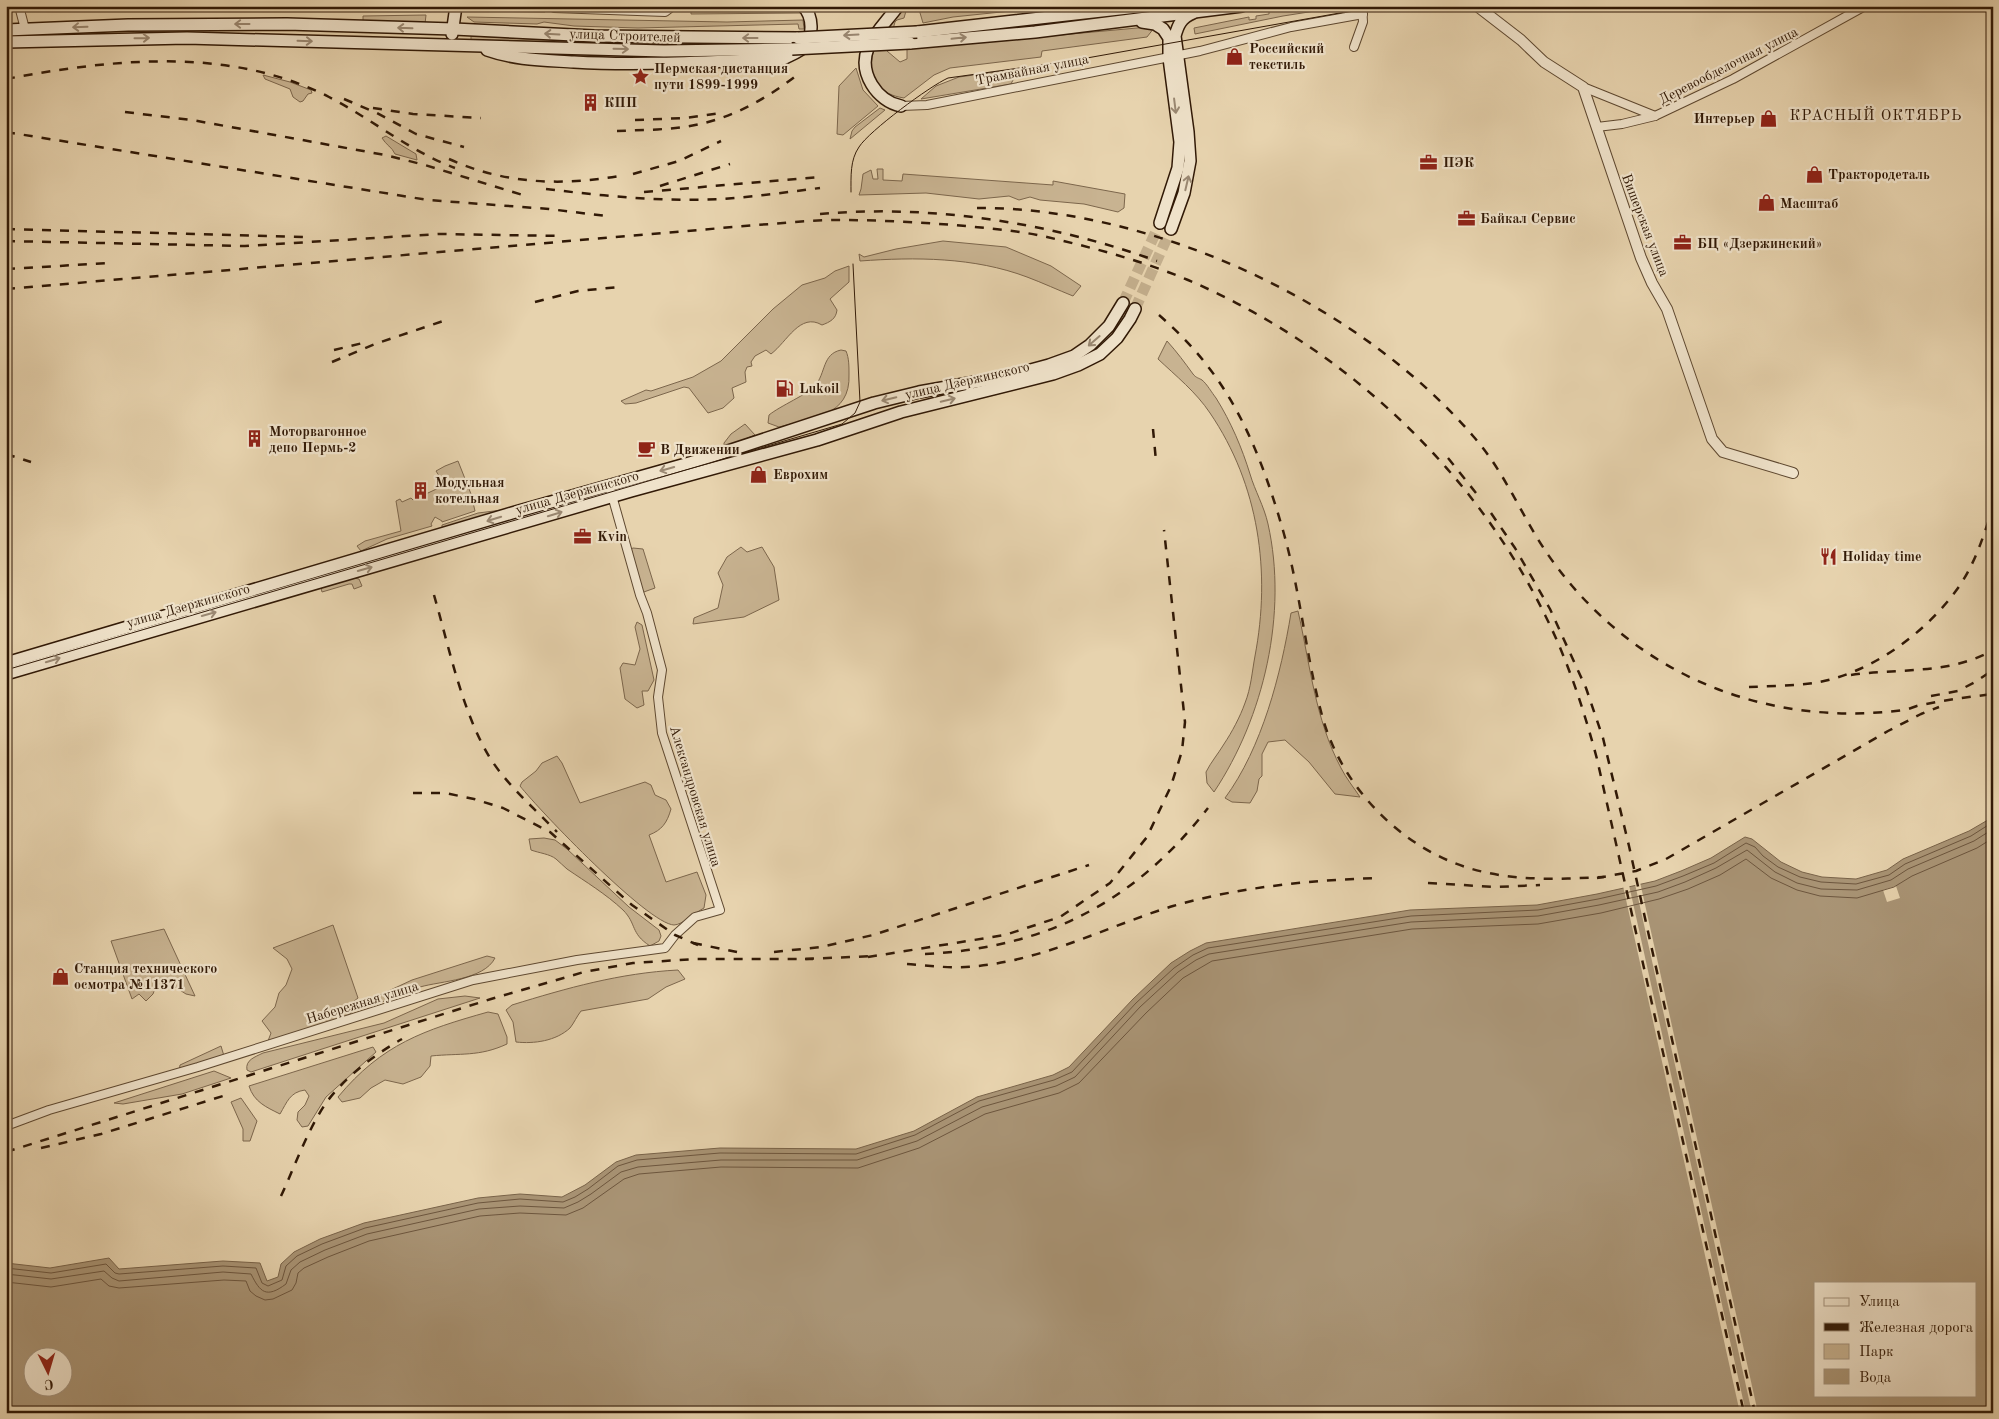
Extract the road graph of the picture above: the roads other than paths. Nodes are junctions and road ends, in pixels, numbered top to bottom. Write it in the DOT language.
graph roads {
  1 [pos="20,6"];
  2 [pos="456,6"];
  3 [pos="552,6"];
  4 [pos="673,6"];
  5 [pos="803,6"];
  6 [pos="898,6"];
  7 [pos="1090,6"];
  8 [pos="1146,6"];
  9 [pos="1242,6"];
  10 [pos="1477,6"];
  11 [pos="1865,6"];
  12 [pos="1362,10"];
  13 [pos="1197,12"];
  14 [pos="1130,20"];
  15 [pos="25,29"];
  16 [pos="454,29"];
  17 [pos="6,30"];
  18 [pos="935,30"];
  19 [pos="6,42"];
  20 [pos="450,45"];
  21 [pos="476,47"];
  22 [pos="1354,47"];
  23 [pos="1174,57"];
  24 [pos="1583,87"];
  25 [pos="901,106"];
  26 [pos="1655,116"];
  27 [pos="1597,127"];
  28 [pos="1160,224"];
  29 [pos="1171,229"];
  30 [pos="1124,304"];
  31 [pos="1135,308"];
  32 [pos="1793,473"];
  33 [pos="609,485"];
  34 [pos="613,497"];
  35 [pos="6,663"];
  36 [pos="6,674"];
  37 [pos="720,910"];
  38 [pos="6,1126"];
  1 -- 15 [label="street"];
  2 -- 16 [label="main road"];
  3 -- 4 [label="street"];
  5 -- 21 [label="main road"];
  6 -- 25 [label="main road"];
  7 -- 18 [label="main road"];
  8 -- 18 [label="main road, улица Строителей"];
  9 -- 13 [label="main road, улица Строителей"];
  10 -- 24 [label="street"];
  11 -- 26 [label="street, Деревообделочная улица"];
  12 -- 22 [label="street"];
  12 -- 23 [label="street, Трамвайная улица"];
  13 -- 14 [label="main road, улица Строителей"];
  13 -- 23 [label="main road"];
  21 -- 14 [label="main road, улица Строителей, one-way, bridge"];
  14 -- 23 [label="main road"];
  16 -- 15 [label="main road, улица Строителей, one-way"];
  15 -- 17 [label="main road, улица Строителей"];
  18 -- 16 [label="main road, улица Строителей, one-way, bridge"];
  16 -- 20 [label="main road"];
  19 -- 20 [label="main road, улица Строителей, one-way"];
  20 -- 21 [label="main road, улица Строителей"];
  23 -- 25 [label="street, Трамвайная улица"];
  23 -- 28 [label="main road, one-way"];
  29 -- 23 [label="main road, one-way"];
  24 -- 26 [label="street"];
  24 -- 27 [label="street, Вишерская улица"];
  26 -- 27 [label="street, Деревообделочная улица"];
  27 -- 32 [label="street, Вишерская улица"];
  30 -- 33 [label="main road, улица Дзержинского, one-way"];
  34 -- 31 [label="main road, улица Дзержинского, one-way"];
  33 -- 34 [label="street, Александровская улица"];
  33 -- 35 [label="main road, улица Дзержинского, one-way"];
  36 -- 34 [label="main road, улица Дзержинского, one-way"];
  34 -- 37 [label="street, Александровская улица"];
  37 -- 38 [label="street, Набережная улица"];
}
